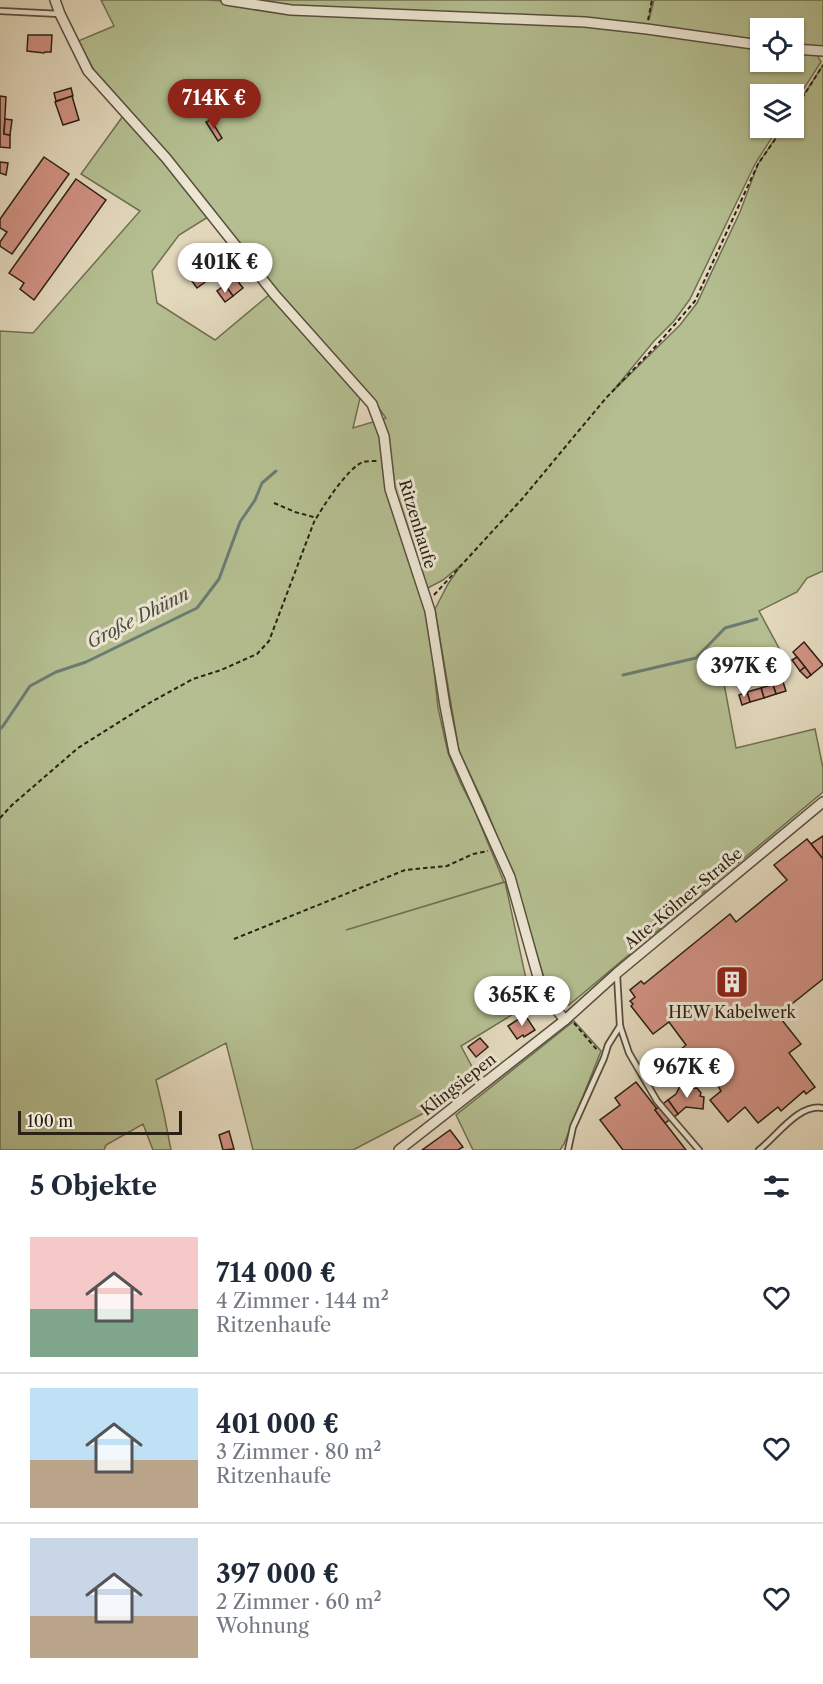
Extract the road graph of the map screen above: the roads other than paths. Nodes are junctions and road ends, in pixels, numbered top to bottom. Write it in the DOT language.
graph roads {
  1 [pos="55,0"];
  2 [pos="226,0"];
  3 [pos="0,11"];
  4 [pos="60,14"];
  5 [pos="750,44"];
  6 [pos="804,50"];
  7 [pos="823,51"];
  8 [pos="823,802"];
  9 [pos="617,973"];
  10 [pos="566,1018"];
  11 [pos="620,1026"];
  12 [pos="823,1099"];
  13 [pos="821,1107"];
  14 [pos="399,1150"];
  15 [pos="568,1150"];
  16 [pos="699,1150"];
  17 [pos="759,1150"];
  1 -- 4 [label="street, Ritzenhaufe"];
  2 -- 5 [label="street"];
  3 -- 4 [label="lane"];
  4 -- 10 [label="street, Ritzenhaufe"];
  6 -- 7 [label="street"];
  8 -- 9 [label="street, Alte-Kölner-Straße"];
  9 -- 10 [label="street, Alte-Kölner-Straße"];
  9 -- 11 [label="lane"];
  10 -- 14 [label="street, Klingsiepen"];
  11 -- 15 [label="lane"];
  11 -- 16 [label="lane"];
  12 -- 13 [label="lane"];
  13 -- 17 [label="lane"];
}
